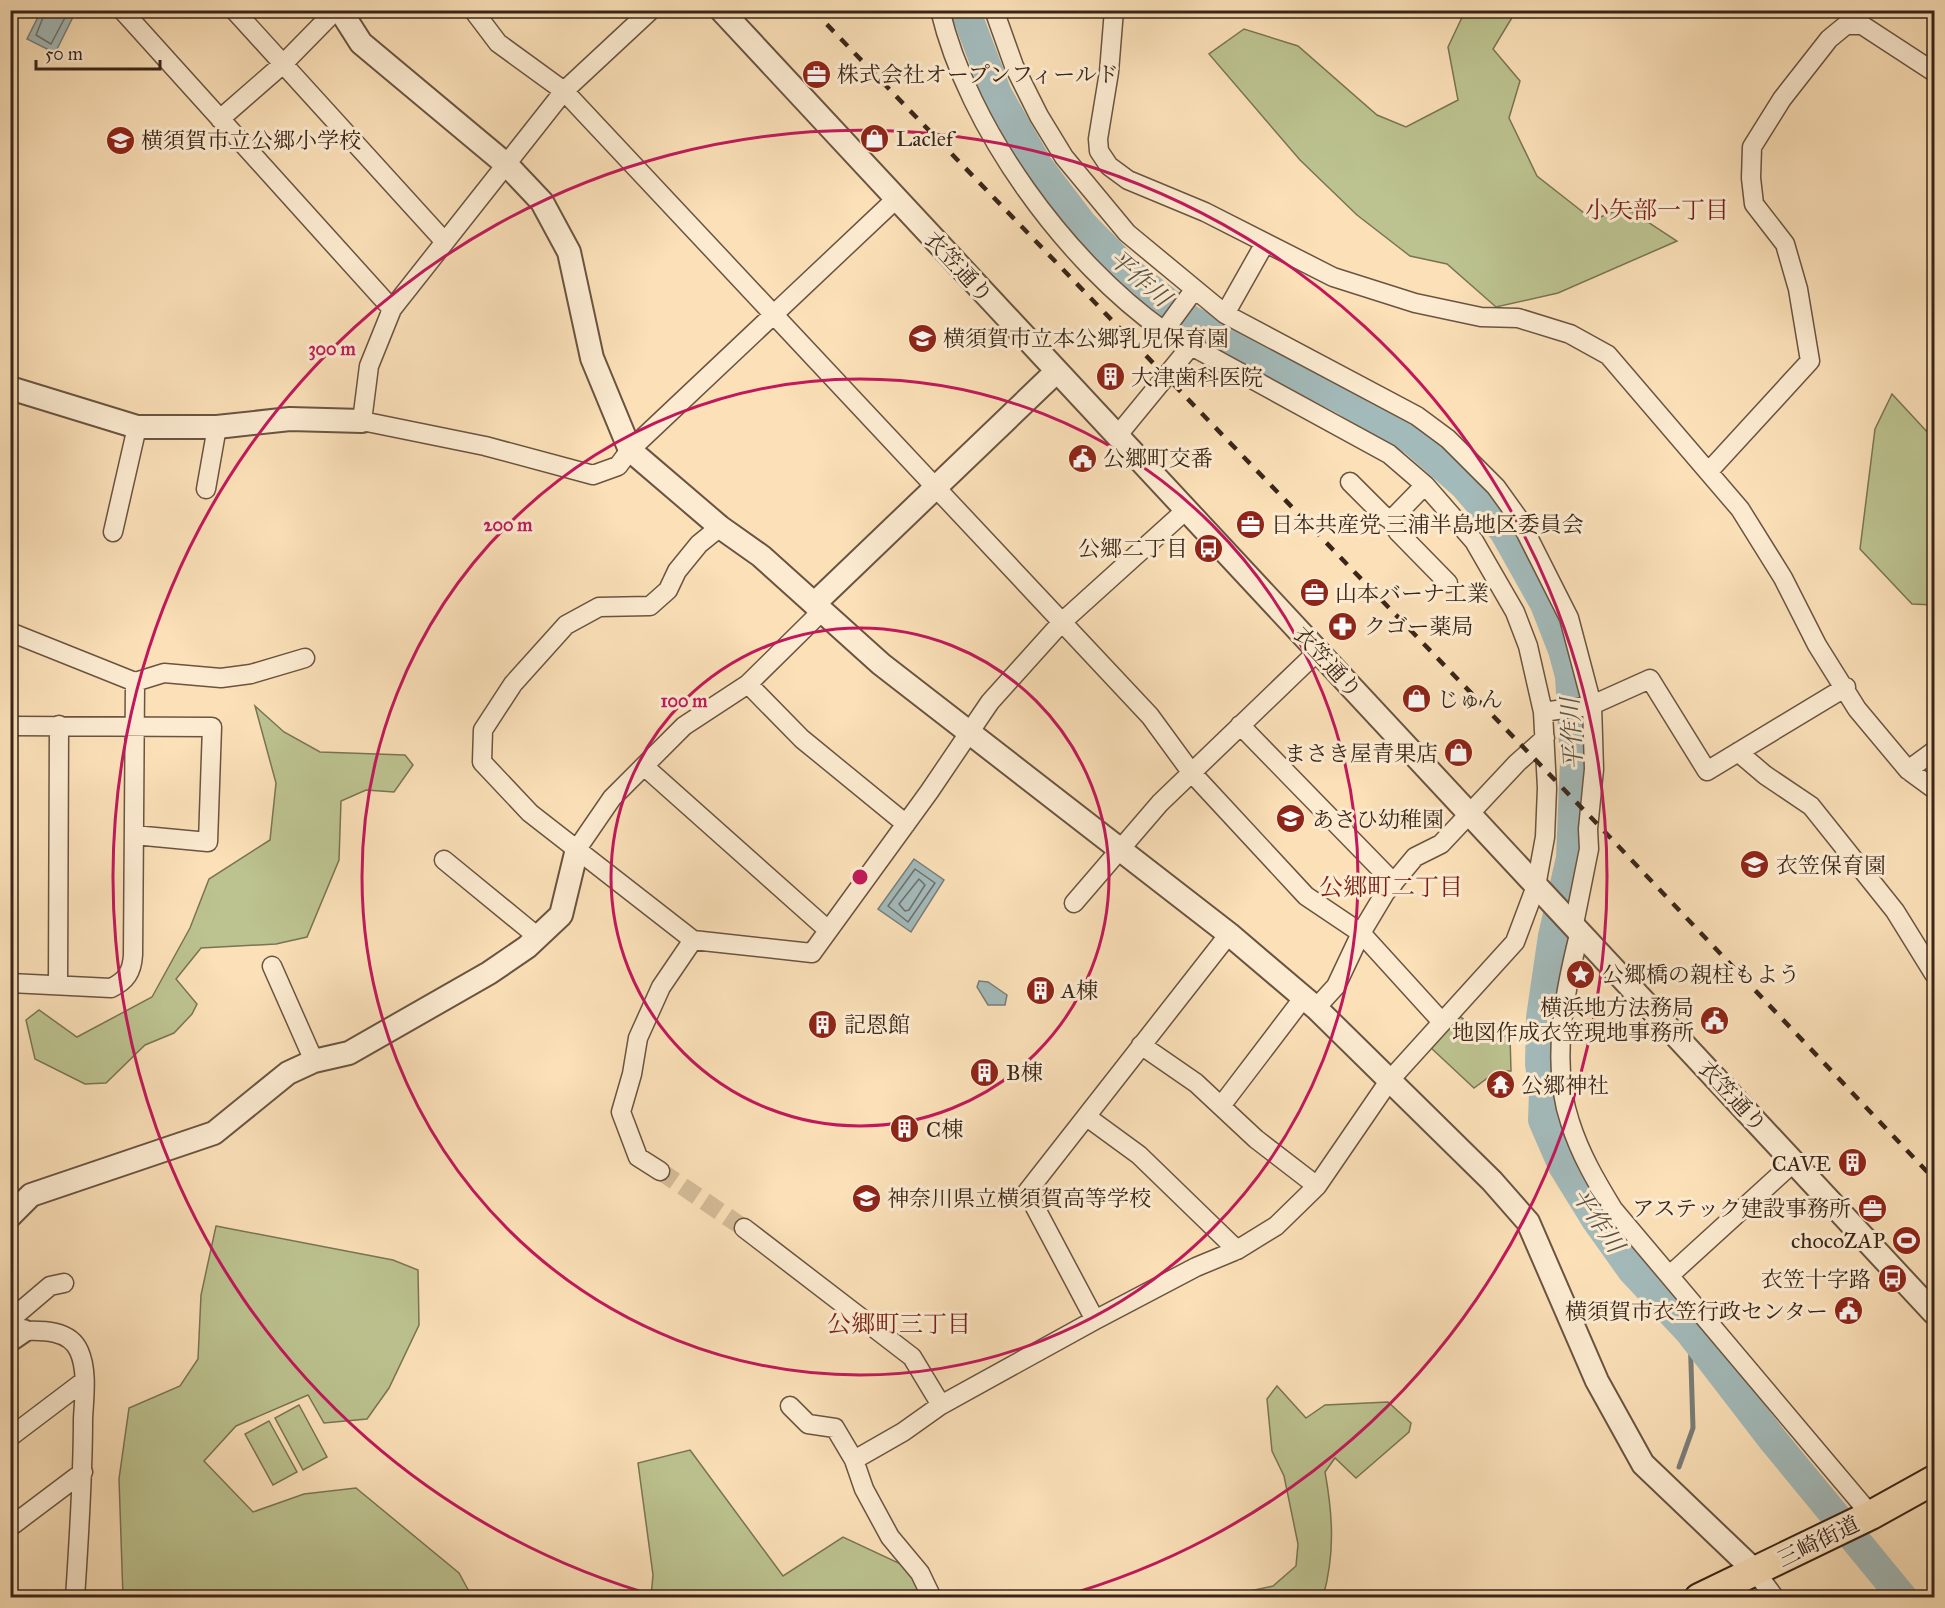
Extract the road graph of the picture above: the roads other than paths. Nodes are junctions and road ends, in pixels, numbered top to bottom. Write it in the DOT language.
graph roads {
  1 [pos="122,10"];
  2 [pos="234,10"];
  3 [pos="338,10"];
  4 [pos="473,10"];
  5 [pos="651,10"];
  6 [pos="721,10"];
  7 [pos="994,10"];
  8 [pos="1114,10"];
  9 [pos="938,13"];
  10 [pos="283,64"];
  11 [pos="1935,72"];
  12 [pos="564,91"];
  13 [pos="220,119"];
  14 [pos="507,165"];
  15 [pos="896,199"];
  16 [pos="445,242"];
  17 [pos="1265,243"];
  18 [pos="1193,291"];
  19 [pos="392,309"];
  20 [pos="773,313"];
  21 [pos="1225,314"];
  22 [pos="1165,330"];
  23 [pos="1190,347"];
  24 [pos="1057,371"];
  25 [pos="10,388"];
  26 [pos="362,421"];
  27 [pos="137,427"];
  28 [pos="217,427"];
  29 [pos="1117,436"];
  30 [pos="630,450"];
  31 [pos="1710,470"];
  32 [pos="1350,482"];
  33 [pos="1425,485"];
  34 [pos="936,486"];
  35 [pos="206,489"];
  36 [pos="1186,510"];
  37 [pos="1391,520"];
  38 [pos="720,527"];
  39 [pos="113,532"];
  40 [pos="1448,583"];
  41 [pos="818,608"];
  42 [pos="1062,622"];
  43 [pos="10,632"];
  44 [pos="1318,651"];
  45 [pos="305,658"];
  46 [pos="135,682"];
  47 [pos="748,684"];
  48 [pos="1846,687"];
  49 [pos="1589,706"];
  50 [pos="1547,712"];
  51 [pos="135,725"];
  52 [pos="1240,725"];
  53 [pos="10,726"];
  54 [pos="59,726"];
  55 [pos="970,732"];
  56 [pos="1545,738"];
  57 [pos="1935,751"];
  58 [pos="1738,752"];
  59 [pos="645,767"];
  60 [pos="1908,770"];
  61 [pos="1191,772"];
  62 [pos="1935,789"];
  63 [pos="1469,814"];
  64 [pos="906,824"];
  65 [pos="134,836"];
  66 [pos="1120,848"];
  67 [pos="577,849"];
  68 [pos="444,860"];
  69 [pos="1394,883"];
  70 [pos="1539,889"];
  71 [pos="1074,903"];
  72 [pos="1574,925"];
  73 [pos="828,930"];
  74 [pos="1362,933"];
  75 [pos="1229,934"];
  76 [pos="538,937"];
  77 [pos="693,940"];
  78 [pos="272,966"];
  79 [pos="1935,974"];
  80 [pos="10,983"];
  81 [pos="58,984"];
  82 [pos="1310,1003"];
  83 [pos="1442,1022"];
  84 [pos="1141,1045"];
  85 [pos="314,1061"];
  86 [pos="1389,1081"];
  87 [pos="1221,1106"];
  88 [pos="1087,1117"];
  89 [pos="1794,1162"];
  90 [pos="660,1171"];
  91 [pos="1317,1186"];
  92 [pos="10,1216"];
  93 [pos="744,1228"];
  94 [pos="1238,1250"];
  95 [pos="1670,1275"];
  96 [pos="64,1282"];
  97 [pos="1935,1313"];
  98 [pos="1095,1320"];
  99 [pos="14,1330"];
  100 [pos="84,1381"];
  101 [pos="941,1405"];
  102 [pos="790,1406"];
  103 [pos="10,1437"];
  104 [pos="854,1460"];
  105 [pos="83,1472"];
  106 [pos="1935,1480"];
  107 [pos="1871,1515"];
  108 [pos="10,1527"];
  109 [pos="1755,1571"];
  110 [pos="75,1598"];
  111 [pos="933,1598"];
  112 [pos="1699,1598"];
  113 [pos="1775,1598"];
  1 -- 13 [label="street"];
  2 -- 10 [label="street"];
  3 -- 10 [label="street"];
  3 -- 14 [label="street"];
  4 -- 12 [label="street"];
  5 -- 12 [label="street"];
  6 -- 15 [label="street, 衣笠通り"];
  7 -- 18 [label="street"];
  8 -- 17 [label="street"];
  9 -- 22 [label="street"];
  10 -- 13 [label="street"];
  10 -- 16 [label="street"];
  11 -- 31 [label="street"];
  12 -- 14 [label="street"];
  12 -- 20 [label="street"];
  13 -- 19 [label="street"];
  14 -- 16 [label="street"];
  14 -- 30 [label="street"];
  15 -- 20 [label="street"];
  15 -- 24 [label="street, 衣笠通り"];
  16 -- 19 [label="street"];
  17 -- 21 [label="street"];
  17 -- 31 [label="street"];
  18 -- 21 [label="street"];
  18 -- 22 [label="street"];
  19 -- 26 [label="street"];
  20 -- 30 [label="street"];
  20 -- 34 [label="street"];
  21 -- 49 [label="street"];
  22 -- 23 [label="street"];
  23 -- 29 [label="street"];
  23 -- 33 [label="street"];
  24 -- 29 [label="street, 衣笠通り"];
  24 -- 34 [label="street"];
  25 -- 27 [label="street"];
  26 -- 28 [label="street"];
  26 -- 30 [label="street"];
  27 -- 28 [label="street"];
  27 -- 39 [label="street"];
  28 -- 35 [label="street"];
  29 -- 36 [label="street, 衣笠通り"];
  30 -- 38 [label="street"];
  31 -- 48 [label="street"];
  32 -- 37 [label="street"];
  33 -- 37 [label="street"];
  33 -- 50 [label="street"];
  34 -- 41 [label="street"];
  34 -- 42 [label="street"];
  36 -- 42 [label="street"];
  36 -- 44 [label="street, 衣笠通り"];
  37 -- 40 [label="street"];
  38 -- 41 [label="street"];
  38 -- 67 [label="street"];
  41 -- 47 [label="street"];
  41 -- 55 [label="street"];
  42 -- 55 [label="street"];
  42 -- 61 [label="street"];
  43 -- 46 [label="street"];
  44 -- 52 [label="street"];
  44 -- 63 [label="street, 衣笠通り"];
  45 -- 46 [label="street"];
  46 -- 51 [label="street"];
  47 -- 59 [label="street"];
  47 -- 64 [label="street"];
  48 -- 58 [label="street"];
  48 -- 60 [label="street"];
  49 -- 50 [label="street"];
  49 -- 58 [label="street"];
  49 -- 72 [label="street"];
  50 -- 56 [label="street"];
  51 -- 54 [label="street"];
  51 -- 65 [label="street"];
  51 -- 65 [label="street"];
  52 -- 61 [label="street"];
  52 -- 69 [label="street"];
  53 -- 54 [label="street"];
  54 -- 81 [label="street"];
  55 -- 64 [label="street"];
  55 -- 66 [label="street"];
  56 -- 63 [label="street"];
  56 -- 70 [label="street"];
  57 -- 60 [label="street"];
  58 -- 79 [label="street"];
  59 -- 67 [label="street"];
  59 -- 73 [label="street"];
  60 -- 62 [label="street"];
  61 -- 66 [label="street"];
  61 -- 74 [label="street"];
  63 -- 69 [label="street"];
  63 -- 70 [label="street, 衣笠通り"];
  64 -- 73 [label="street"];
  65 -- 81 [label="street"];
  66 -- 71 [label="street"];
  66 -- 75 [label="street"];
  67 -- 76 [label="street"];
  67 -- 77 [label="street"];
  68 -- 76 [label="street"];
  69 -- 74 [label="street"];
  70 -- 72 [label="street, 衣笠通り"];
  70 -- 83 [label="street"];
  72 -- 89 [label="street, 衣笠通り"];
  72 -- 95 [label="street"];
  73 -- 77 [label="street"];
  74 -- 82 [label="street"];
  74 -- 83 [label="street"];
  75 -- 82 [label="street"];
  75 -- 84 [label="street"];
  76 -- 85 [label="street"];
  77 -- 90 [label="street"];
  78 -- 85 [label="street"];
  80 -- 81 [label="street"];
  82 -- 86 [label="street"];
  82 -- 87 [label="street"];
  83 -- 86 [label="street"];
  84 -- 87 [label="street"];
  84 -- 88 [label="street"];
  85 -- 92 [label="street"];
  86 -- 91 [label="street"];
  86 -- 109 [label="street"];
  87 -- 91 [label="street"];
  88 -- 94 [label="street"];
  88 -- 98 [label="street"];
  89 -- 95 [label="street"];
  89 -- 97 [label="street, 衣笠通り"];
  91 -- 94 [label="street"];
  93 -- 101 [label="street"];
  94 -- 98 [label="street"];
  95 -- 107 [label="street"];
  96 -- 99 [label="street"];
  98 -- 101 [label="street"];
  99 -- 100 [label="street"];
  100 -- 103 [label="street"];
  100 -- 105 [label="street"];
  101 -- 104 [label="street"];
  102 -- 104 [label="street"];
  104 -- 111 [label="street"];
  105 -- 108 [label="street"];
  105 -- 110 [label="street"];
  106 -- 107 [label="main road, 三崎街道"];
  107 -- 109 [label="main road, 三崎街道"];
  109 -- 112 [label="main road, 三崎街道"];
  109 -- 113 [label="street"];
}
